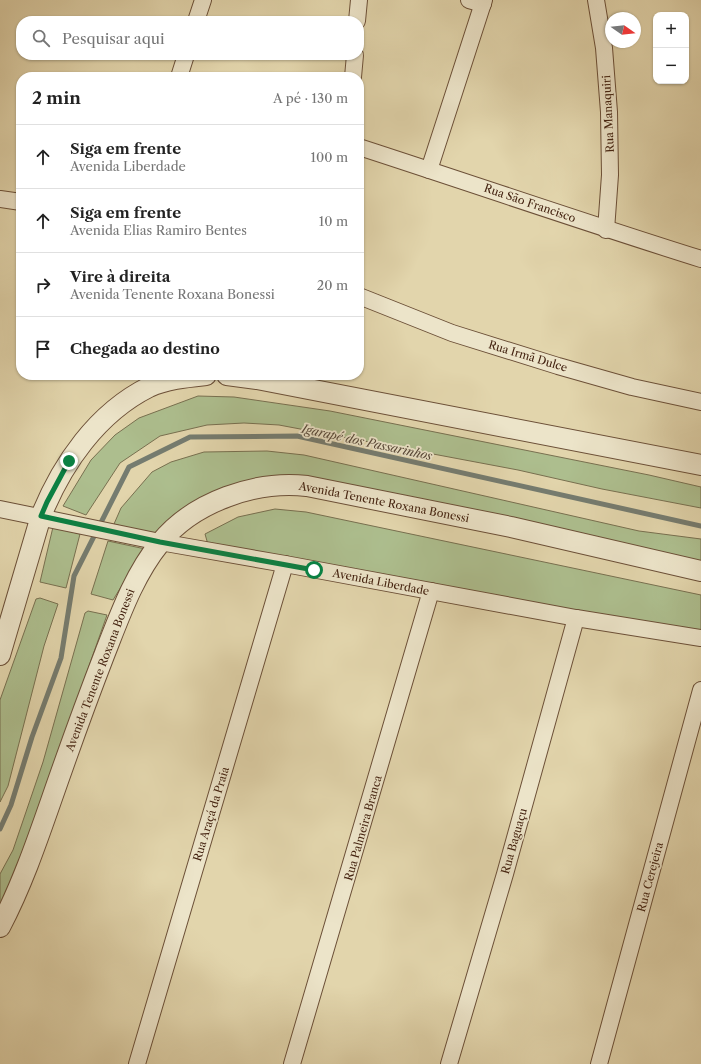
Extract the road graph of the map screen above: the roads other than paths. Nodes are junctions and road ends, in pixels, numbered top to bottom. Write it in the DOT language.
graph roads {
  1 [pos="203,0"];
  2 [pos="358,0"];
  3 [pos="596,0"];
  4 [pos="478,1"];
  5 [pos="198,16"];
  6 [pos="357,16"];
  7 [pos="184,60"];
  8 [pos="355,60"];
  9 [pos="181,72"];
  10 [pos="353,72"];
  11 [pos="364,150"];
  12 [pos="429,170"];
  13 [pos="0,199"];
  14 [pos="16,201"];
  15 [pos="606,230"];
  16 [pos="701,259"];
  17 [pos="364,298"];
  18 [pos="172,380"];
  19 [pos="262,380"];
  20 [pos="701,402"];
  21 [pos="701,465"];
  22 [pos="0,509"];
  23 [pos="41,516"];
  24 [pos="160,542"];
  25 [pos="285,564"];
  26 [pos="701,571"];
  27 [pos="431,591"];
  28 [pos="576,618"];
  29 [pos="701,638"];
  30 [pos="0,655"];
  31 [pos="701,690"];
  32 [pos="0,927"];
  33 [pos="137,1064"];
  34 [pos="292,1064"];
  35 [pos="449,1064"];
  36 [pos="599,1064"];
  1 -- 5 [label="street"];
  2 -- 6 [label="street"];
  3 -- 15 [label="street, Rua Manaquiri"];
  4 -- 12 [label="street"];
  7 -- 9 [label="street"];
  8 -- 10 [label="street"];
  11 -- 12 [label="street, Rua São Francisco"];
  12 -- 15 [label="street, Rua São Francisco"];
  13 -- 14 [label="street"];
  15 -- 16 [label="street, Rua São Francisco"];
  17 -- 20 [label="street, Rua Irmã Dulce"];
  18 -- 23 [label="street"];
  19 -- 21 [label="street"];
  22 -- 23 [label="street, Avenida Liberdade"];
  23 -- 24 [label="street, Avenida Liberdade"];
  23 -- 30 [label="street"];
  24 -- 25 [label="street, Avenida Liberdade"];
  24 -- 26 [label="street, Avenida Tenente Roxana Bonessi"];
  24 -- 32 [label="street, Avenida Tenente Roxana Bonessi"];
  25 -- 27 [label="street, Avenida Liberdade"];
  25 -- 33 [label="street, Rua Araçá da Praia"];
  27 -- 28 [label="street, Avenida Liberdade"];
  27 -- 34 [label="street, Rua Palmeira Branca"];
  28 -- 29 [label="street, Avenida Liberdade"];
  28 -- 35 [label="street, Rua Baguaçu"];
  31 -- 36 [label="street, Rua Cerejeira"];
}
